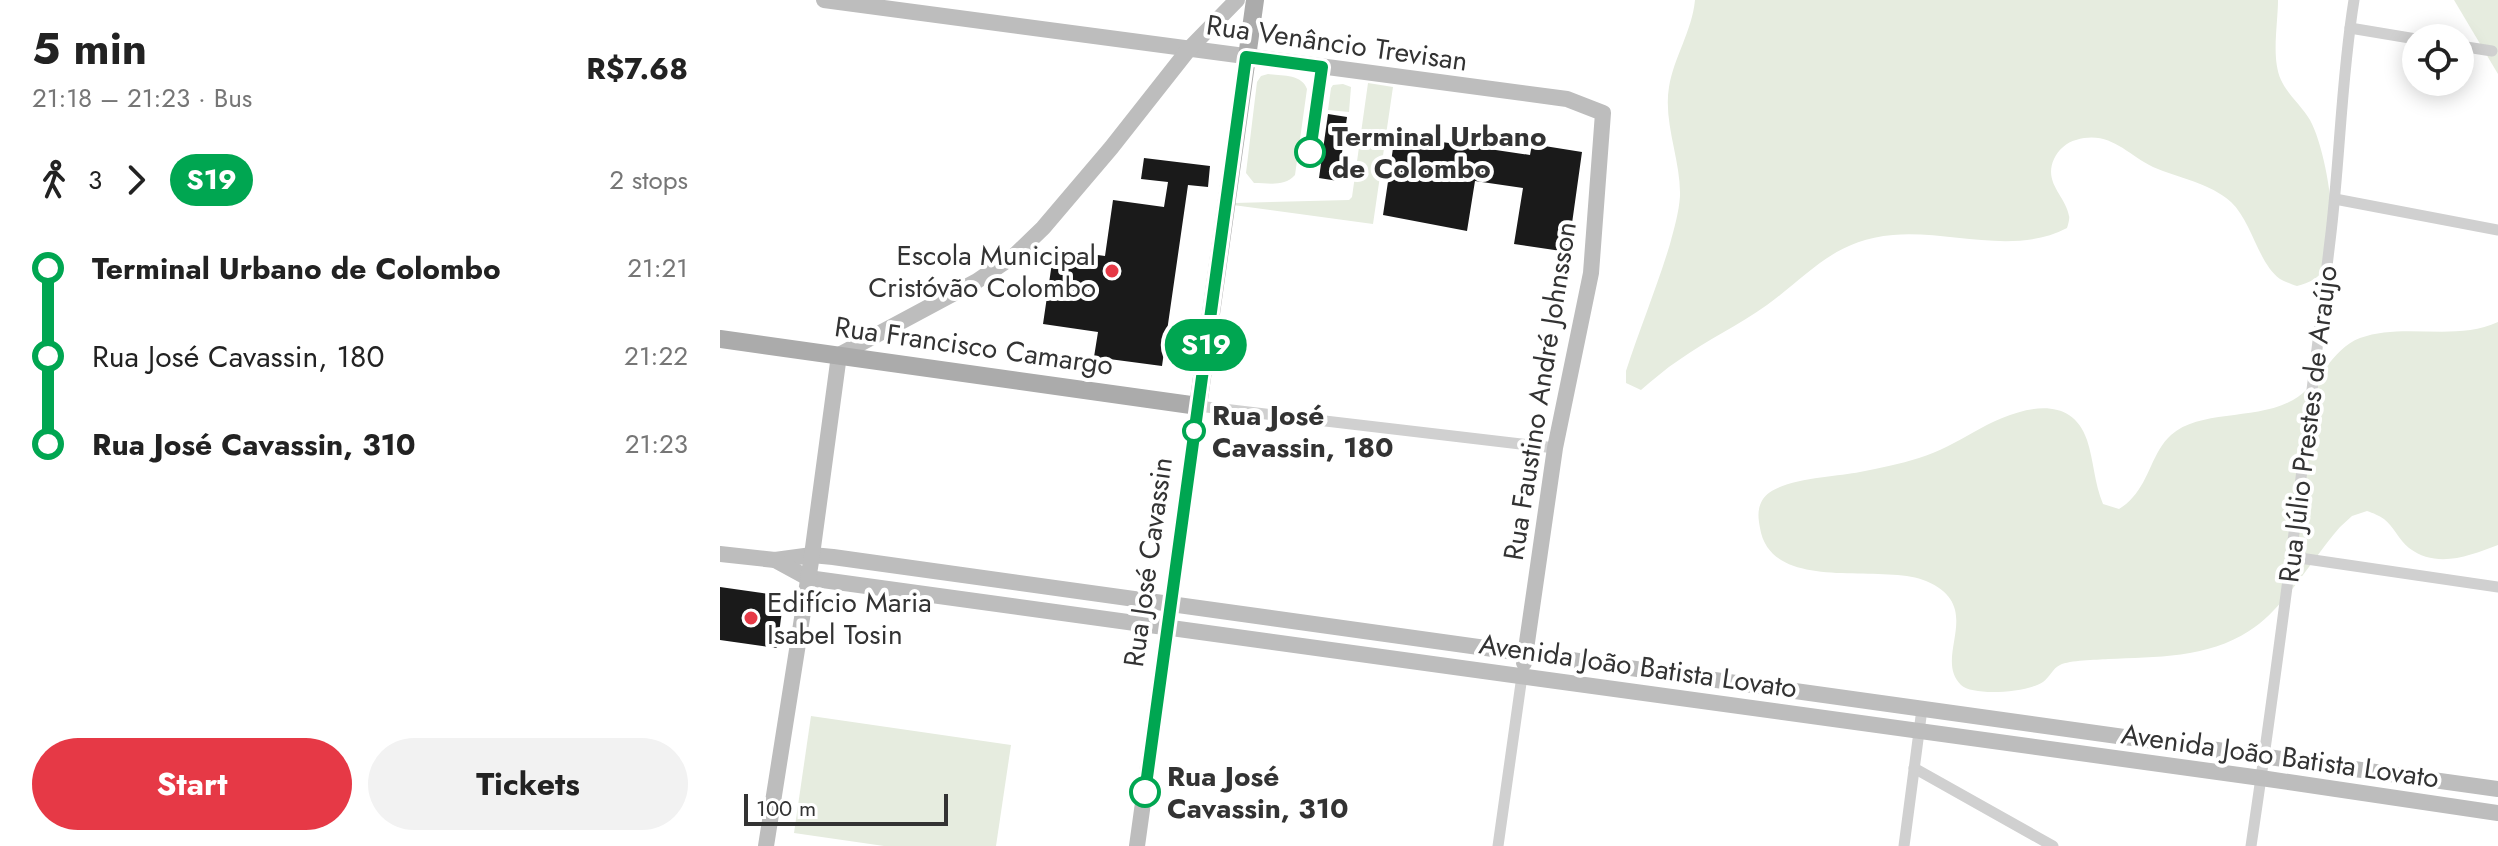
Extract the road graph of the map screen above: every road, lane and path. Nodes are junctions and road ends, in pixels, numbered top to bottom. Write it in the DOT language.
graph roads {
  1 [pos="824,0"];
  2 [pos="1237,0"];
  3 [pos="1255,0"];
  4 [pos="2354,0"];
  5 [pos="2350,28"];
  6 [pos="2402,37"];
  7 [pos="2474,48"];
  8 [pos="1189,49"];
  9 [pos="2492,51"];
  10 [pos="1246,57"];
  11 [pos="1603,113"];
  12 [pos="2335,199"];
  13 [pos="2498,230"];
  14 [pos="720,339"];
  15 [pos="839,355"];
  16 [pos="1198,406"];
  17 [pos="1555,448"];
  18 [pos="720,554"];
  19 [pos="812,555"];
  20 [pos="2293,557"];
  21 [pos="775,560"];
  22 [pos="808,578"];
  23 [pos="2498,587"];
  24 [pos="1171,604"];
  25 [pos="1242,614"];
  26 [pos="1167,628"];
  27 [pos="1239,638"];
  28 [pos="1525,654"];
  29 [pos="1522,676"];
  30 [pos="1922,709"];
  31 [pos="1919,731"];
  32 [pos="2263,757"];
  33 [pos="1914,768"];
  34 [pos="2261,778"];
  35 [pos="2498,789"];
  36 [pos="2498,813"];
  37 [pos="766,846"];
  38 [pos="1137,846"];
  39 [pos="1498,846"];
  40 [pos="1904,846"];
  41 [pos="2053,846"];
  42 [pos="2251,846"];
  1 -- 8 [label="street, Rua Venâncio Trevisan"];
  2 -- 8 [label="street"];
  3 -- 10 [label="main road, Rua José Cavassin"];
  4 -- 5 [label="street, Rua Júlio Prestes de Araújo"];
  5 -- 6 [label="street"];
  5 -- 12 [label="street, Rua Júlio Prestes de Araújo"];
  7 -- 9 [label="street"];
  8 -- 10 [label="street, Rua Venâncio Trevisan"];
  8 -- 15 [label="street"];
  10 -- 11 [label="street, Rua Venâncio Trevisan"];
  10 -- 16 [label="main road, Rua José Cavassin"];
  11 -- 17 [label="street, Rua Faustino André Johnsson"];
  12 -- 13 [label="street"];
  12 -- 20 [label="street, Rua Júlio Prestes de Araújo"];
  14 -- 15 [label="main road, Rua Francisco Camargo"];
  15 -- 16 [label="main road, Rua Francisco Camargo"];
  15 -- 19 [label="street"];
  16 -- 17 [label="street, Rua Francisco Camargo"];
  16 -- 24 [label="street, Rua José Cavassin"];
  17 -- 28 [label="street, Rua Faustino André Johnsson"];
  18 -- 21 [label="street, Avenida João Batista Lovato"];
  19 -- 21 [label="street, Avenida João Batista Lovato"];
  19 -- 22 [label="street"];
  19 -- 24 [label="street, Avenida João Batista Lovato"];
  20 -- 23 [label="street"];
  20 -- 32 [label="street, Rua Júlio Prestes de Araújo"];
  21 -- 22 [label="street, Avenida João Batista Lovato"];
  22 -- 26 [label="street, Avenida João Batista Lovato"];
  22 -- 37 [label="street"];
  24 -- 25 [label="street, Avenida João Batista Lovato"];
  24 -- 26 [label="street, Rua José Cavassin"];
  25 -- 27 [label="street"];
  25 -- 28 [label="street, Avenida João Batista Lovato"];
  26 -- 27 [label="street, Avenida João Batista Lovato"];
  26 -- 38 [label="street, Rua José Cavassin"];
  27 -- 29 [label="street, Avenida João Batista Lovato"];
  28 -- 29 [label="street, Rua Faustino André Johnsson"];
  28 -- 30 [label="street, Avenida João Batista Lovato"];
  29 -- 31 [label="street, Avenida João Batista Lovato"];
  29 -- 39 [label="street"];
  30 -- 31 [label="street"];
  30 -- 32 [label="street, Avenida João Batista Lovato"];
  31 -- 33 [label="street"];
  31 -- 34 [label="street, Avenida João Batista Lovato"];
  32 -- 34 [label="street, Rua Júlio Prestes de Araújo"];
  32 -- 35 [label="street, Avenida João Batista Lovato"];
  33 -- 40 [label="street"];
  33 -- 41 [label="street"];
  34 -- 36 [label="street, Avenida João Batista Lovato"];
  34 -- 42 [label="street, Rua Júlio Prestes de Araújo"];
}
